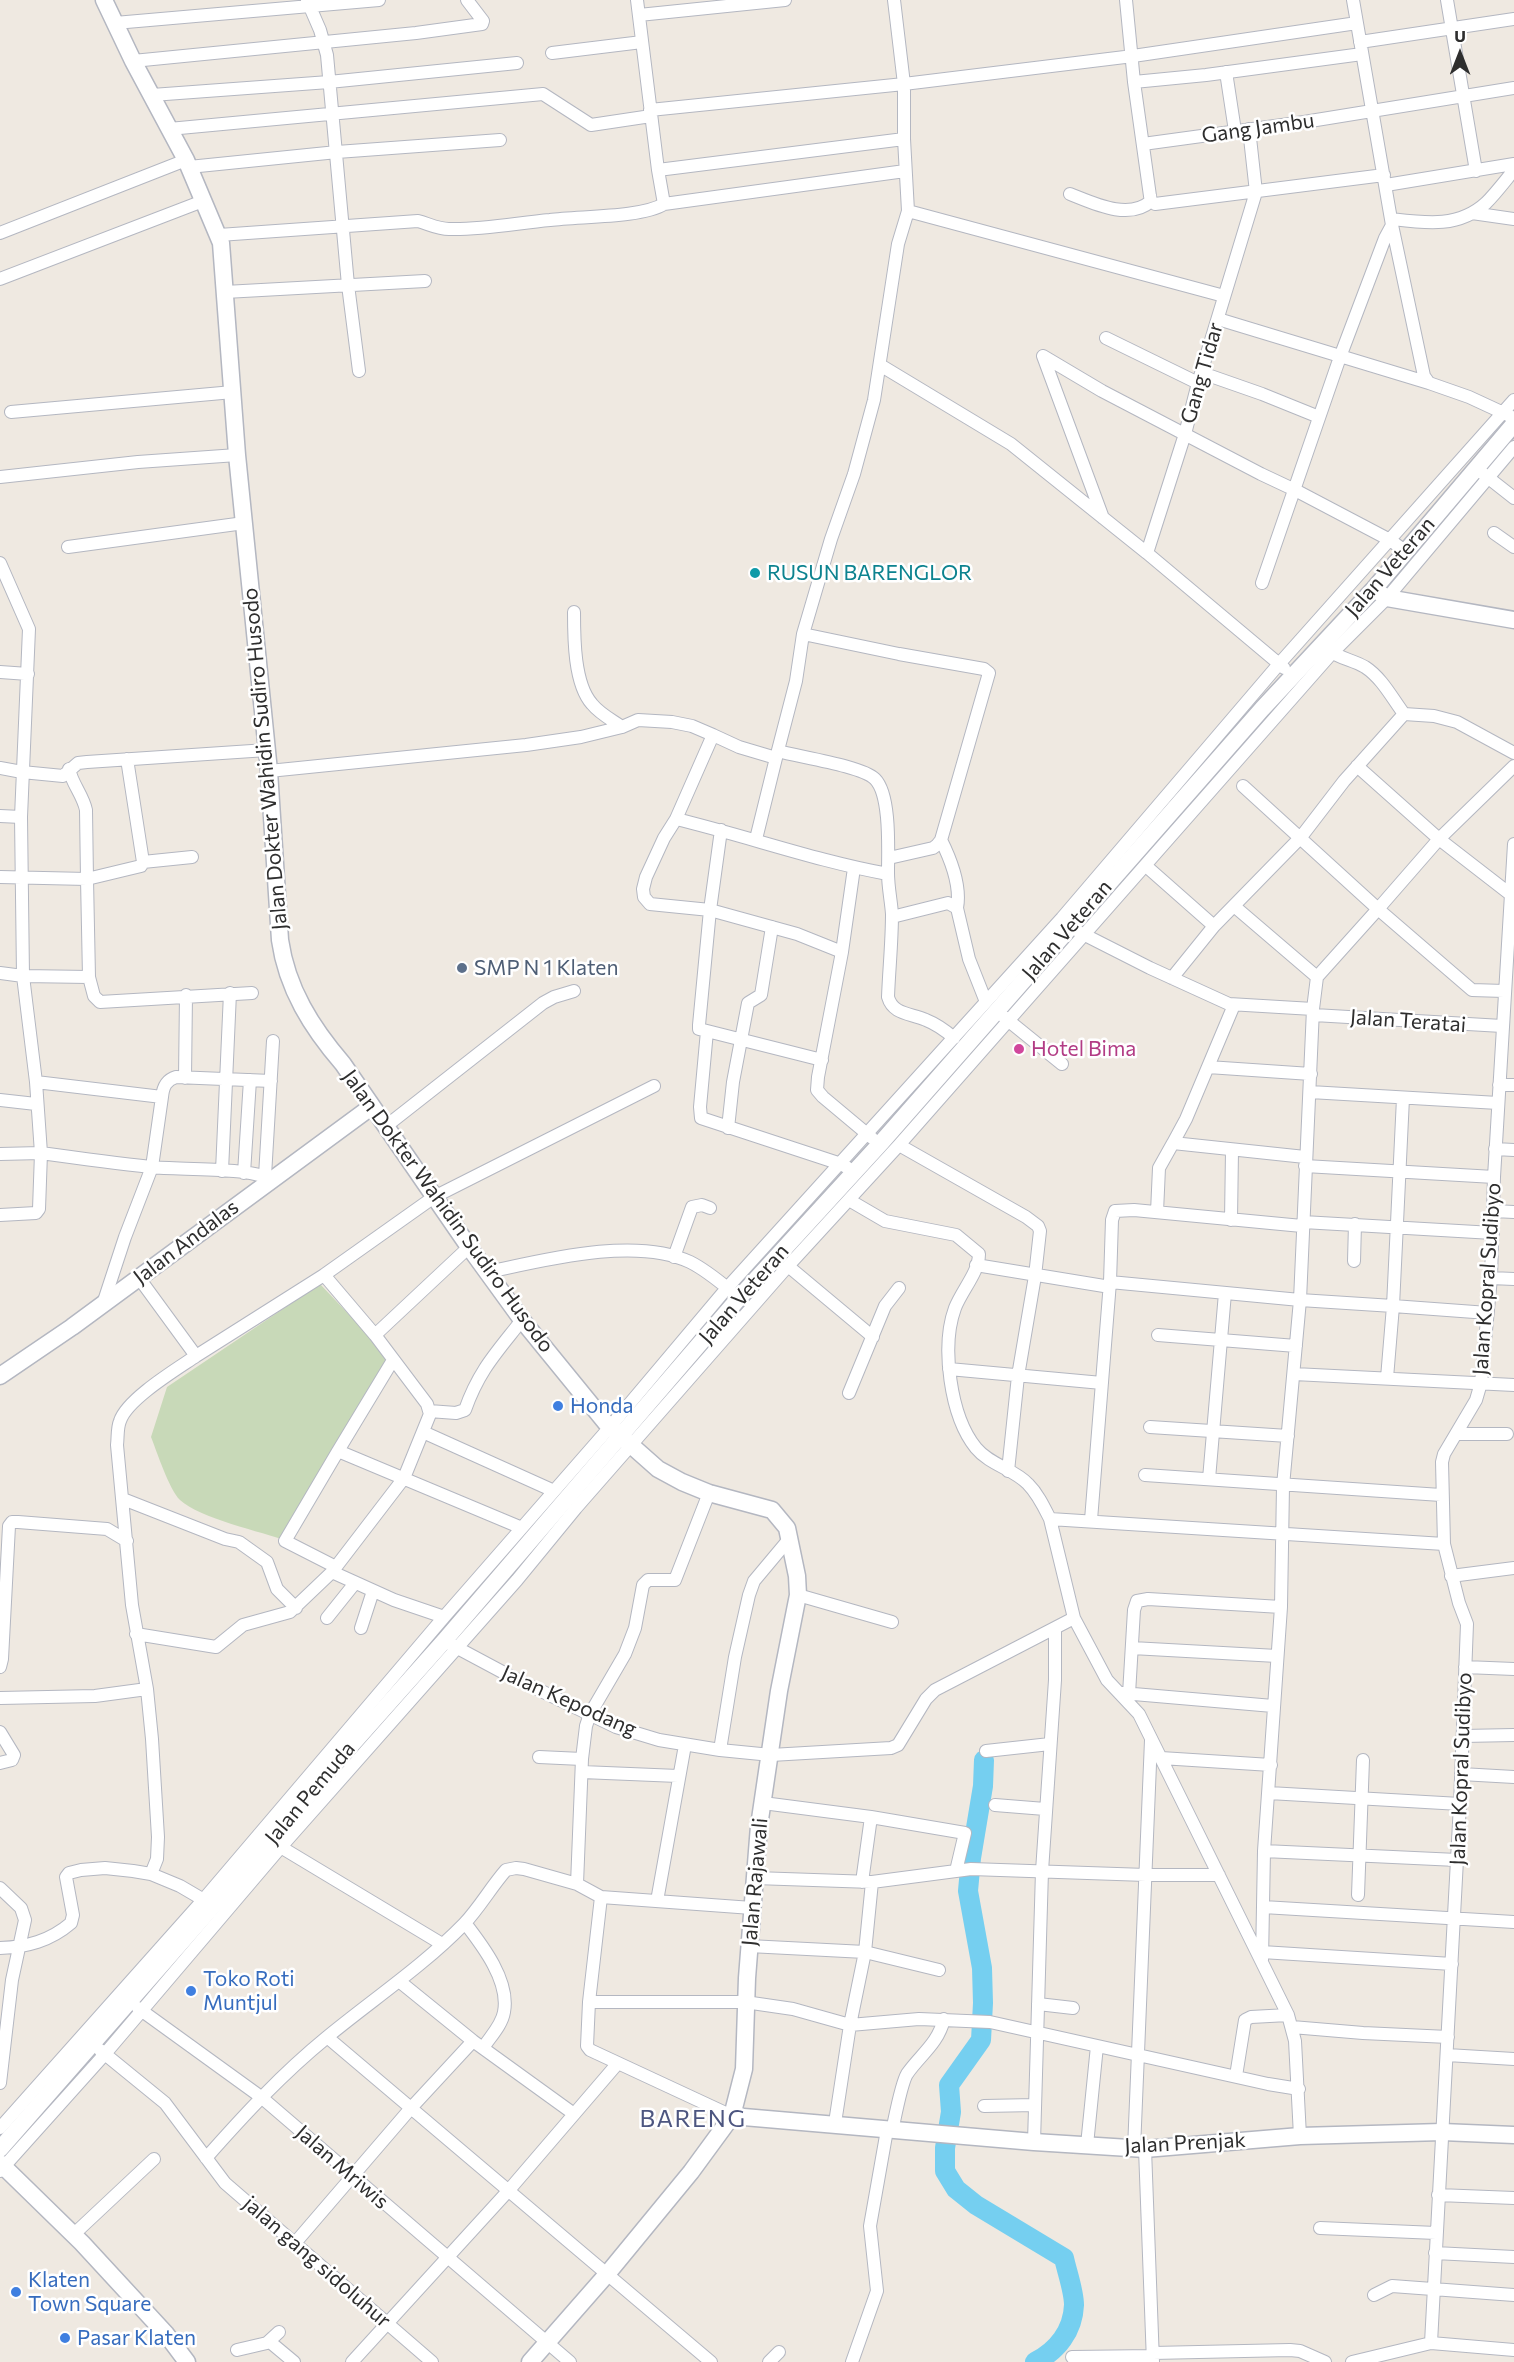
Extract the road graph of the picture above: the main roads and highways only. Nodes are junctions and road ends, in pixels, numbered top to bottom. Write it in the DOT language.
graph roads {
  1 [pos="104,0"];
  2 [pos="1510,418"];
  3 [pos="1381,593"];
  4 [pos="1514,621"];
  5 [pos="371,1107"];
  6 [pos="0,1376"];
  7 [pos="621,1437"];
  8 [pos="734,2109"];
  9 [pos="1514,2135"];
  10 [pos="0,2149"];
  11 [pos="1,2167"];
  12 [pos="186,2362"];
  13 [pos="530,2362"];
  1 -- 5 [label="main road, Jalan Dokter Wahidin Sudiro Husodo"];
  2 -- 3 [label="main road, Jalan Veteran"];
  3 -- 4 [label="main road"];
  3 -- 7 [label="main road, Jalan Veteran"];
  5 -- 6 [label="main road, Jalan Andalas"];
  5 -- 7 [label="main road, Jalan Dokter Wahidin Sudiro Husodo"];
  7 -- 8 [label="main road, Jalan Rajawali"];
  7 -- 10 [label="main road, Jalan Pemuda"];
  8 -- 9 [label="main road, Jalan Prenjak"];
  8 -- 13 [label="main road, Jalan Rajawali"];
  11 -- 12 [label="main road"];
}
